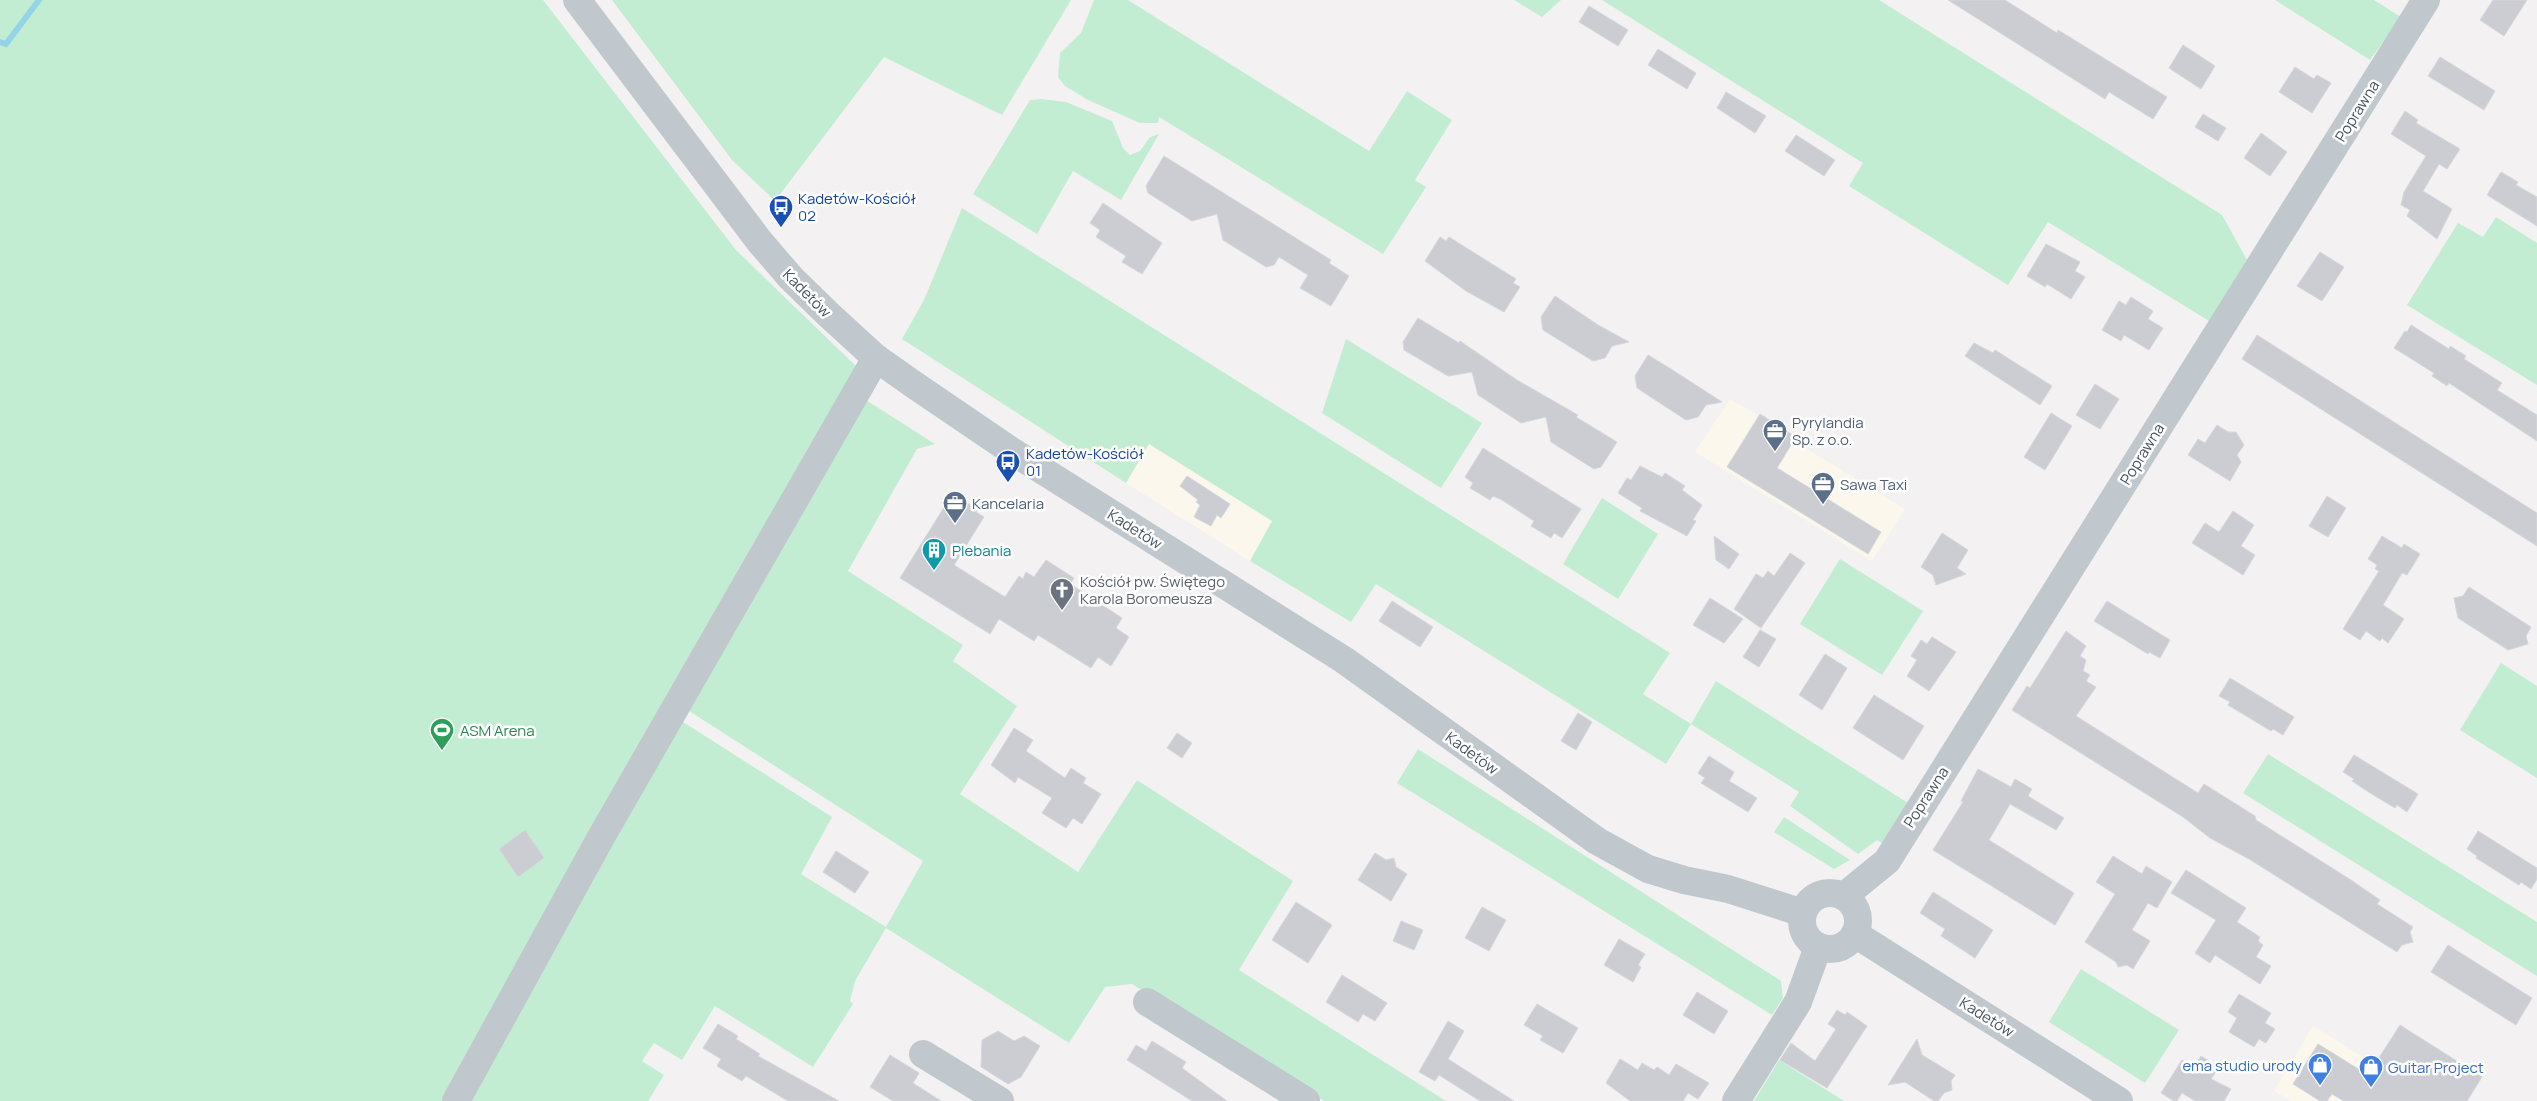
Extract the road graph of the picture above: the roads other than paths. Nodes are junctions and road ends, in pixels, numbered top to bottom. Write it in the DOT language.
graph roads {
  1 [pos="577,0"];
  2 [pos="2426,0"];
  3 [pos="876,358"];
  4 [pos="1844,896"];
  5 [pos="1803,913"];
  6 [pos="1856,934"];
  7 [pos="1818,947"];
  8 [pos="1147,1002"];
  9 [pos="924,1054"];
  10 [pos="456,1101"];
  11 [pos="1000,1101"];
  12 [pos="1306,1101"];
  13 [pos="1736,1101"];
  14 [pos="2118,1101"];
  1 -- 3 [label="street, Kadetów"];
  2 -- 4 [label="street, Poprawna"];
  3 -- 5 [label="street, Kadetów"];
  3 -- 10 [label="street"];
  4 -- 5 [label="street"];
  4 -- 6 [label="street"];
  5 -- 7 [label="street"];
  6 -- 7 [label="street"];
  6 -- 14 [label="street, Kadetów"];
  7 -- 13 [label="street"];
  8 -- 12 [label="street"];
  9 -- 11 [label="street"];
}
